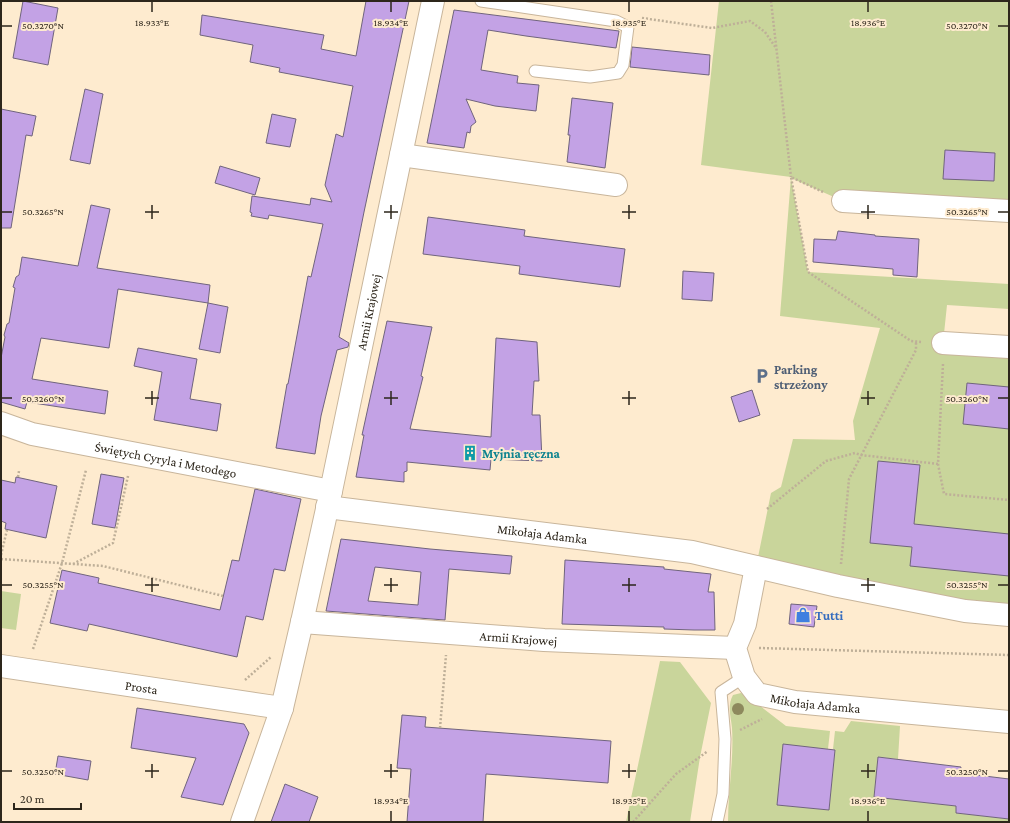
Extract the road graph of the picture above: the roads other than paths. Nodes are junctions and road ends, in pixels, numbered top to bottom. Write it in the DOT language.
graph roads {
  1 [pos="433,1"];
  2 [pos="481,1"];
  3 [pos="535,71"];
  4 [pos="401,155"];
  5 [pos="616,185"];
  6 [pos="843,201"];
  7 [pos="1009,211"];
  8 [pos="943,343"];
  9 [pos="1009,348"];
  10 [pos="1,423"];
  11 [pos="329,499"];
  12 [pos="756,567"];
  13 [pos="1009,615"];
  14 [pos="302,622"];
  15 [pos="735,648"];
  16 [pos="1,666"];
  17 [pos="744,677"];
  18 [pos="282,708"];
  19 [pos="1009,722"];
  20 [pos="242,822"];
  21 [pos="718,822"];
  1 -- 4 [label="street, Armii Krajowej"];
  2 -- 3 [label="lane"];
  4 -- 5 [label="street"];
  4 -- 11 [label="street, Armii Krajowej"];
  6 -- 7 [label="street"];
  8 -- 9 [label="street"];
  10 -- 11 [label="street, Świętych Cyryla i Metodego"];
  11 -- 12 [label="street, Mikołaja Adamka"];
  11 -- 14 [label="street, Armii Krajowej"];
  12 -- 13 [label="street, Mikołaja Adamka"];
  12 -- 15 [label="street"];
  14 -- 15 [label="street, Armii Krajowej"];
  14 -- 18 [label="street, Armii Krajowej"];
  15 -- 17 [label="street, Mikołaja Adamka"];
  16 -- 18 [label="street, Prosta"];
  17 -- 19 [label="street, Mikołaja Adamka"];
  17 -- 21 [label="lane"];
  18 -- 20 [label="street, Armii Krajowej"];
}
